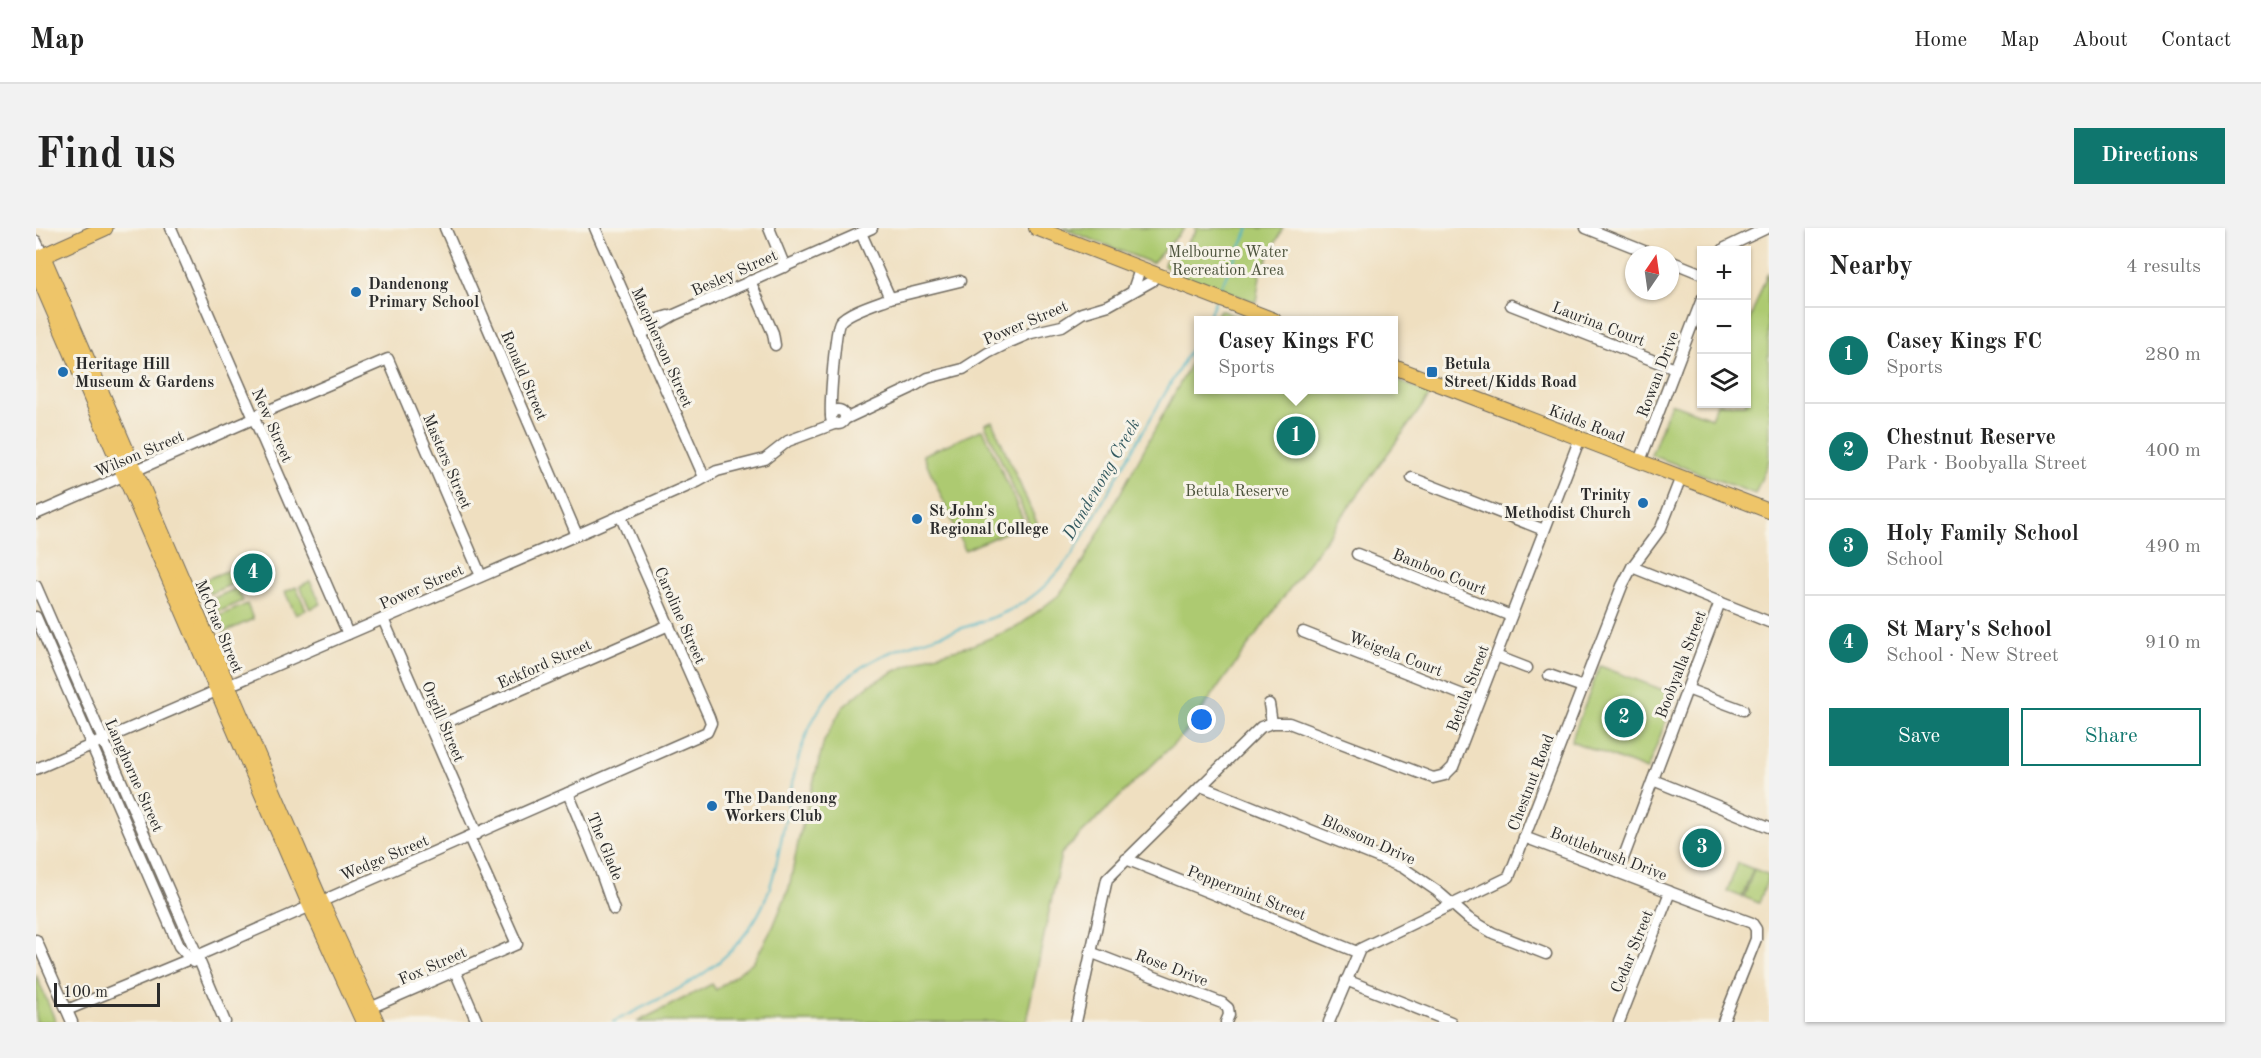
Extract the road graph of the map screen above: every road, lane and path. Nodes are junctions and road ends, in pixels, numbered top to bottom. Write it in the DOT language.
graph roads {
  1 [pos="105,228"];
  2 [pos="171,228"];
  3 [pos="445,228"];
  4 [pos="595,228"];
  5 [pos="769,228"];
  6 [pos="872,228"];
  7 [pos="1036,228"];
  8 [pos="1586,228"];
  9 [pos="1767,228"];
  10 [pos="861,233"];
  11 [pos="1743,233"];
  12 [pos="36,241"];
  13 [pos="1631,246"];
  14 [pos="1728,246"];
  15 [pos="58,249"];
  16 [pos="39,257"];
  17 [pos="1679,265"];
  18 [pos="785,267"];
  19 [pos="1140,269"];
  20 [pos="36,271"];
  21 [pos="1697,272"];
  22 [pos="50,274"];
  23 [pos="1154,274"];
  24 [pos="750,281"];
  25 [pos="960,281"];
  26 [pos="1134,290"];
  27 [pos="890,298"];
  28 [pos="1700,300"];
  29 [pos="1511,305"];
  30 [pos="1262,316"];
  31 [pos="640,330"];
  32 [pos="775,345"];
  33 [pos="388,359"];
  34 [pos="1398,369"];
  35 [pos="1675,369"];
  36 [pos="837,416"];
  37 [pos="253,418"];
  38 [pos="1580,438"];
  39 [pos="1640,461"];
  40 [pos="130,473"];
  41 [pos="704,477"];
  42 [pos="1681,477"];
  43 [pos="1412,478"];
  44 [pos="1769,511"];
  45 [pos="36,514"];
  46 [pos="620,516"];
  47 [pos="1544,530"];
  48 [pos="577,535"];
  49 [pos="1357,554"];
  50 [pos="1632,567"];
  51 [pos="481,576"];
  52 [pos="36,586"];
  53 [pos="1720,602"];
  54 [pos="1511,616"];
  55 [pos="36,617"];
  56 [pos="384,619"];
  57 [pos="1769,622"];
  58 [pos="669,625"];
  59 [pos="1303,632"];
  60 [pos="348,634"];
  61 [pos="1496,656"];
  62 [pos="1527,668"];
  63 [pos="1549,675"];
  64 [pos="1583,687"];
  65 [pos="224,689"];
  66 [pos="1687,689"];
  67 [pos="1478,701"];
  68 [pos="1269,704"];
  69 [pos="1743,710"];
  70 [pos="1272,723"];
  71 [pos="710,727"];
  72 [pos="431,729"];
  73 [pos="104,740"];
  74 [pos="92,745"];
  75 [pos="36,769"];
  76 [pos="1653,780"];
  77 [pos="1201,786"];
  78 [pos="568,793"];
  79 [pos="1769,827"];
  80 [pos="473,835"];
  81 [pos="1524,837"];
  82 [pos="1126,859"];
  83 [pos="1618,872"];
  84 [pos="1670,892"];
  85 [pos="316,904"];
  86 [pos="1452,904"];
  87 [pos="614,910"];
  88 [pos="36,940"];
  89 [pos="517,944"];
  90 [pos="1090,952"];
  91 [pos="1357,952"];
  92 [pos="1546,954"];
  93 [pos="193,957"];
  94 [pos="454,971"];
  95 [pos="1346,980"];
  96 [pos="67,1010"];
  97 [pos="364,1014"];
  98 [pos="72,1022"];
  99 [pos="225,1022"];
  100 [pos="377,1022"];
  101 [pos="477,1022"];
  102 [pos="1076,1022"];
  103 [pos="1226,1022"];
  104 [pos="1329,1022"];
  105 [pos="1451,1022"];
  106 [pos="1619,1022"];
  107 [pos="1724,1022"];
  1 -- 15 [label="highway"];
  2 -- 37 [label="street, New Street"];
  3 -- 48 [label="street, Ronald Street"];
  4 -- 31 [label="street, Macpherson Street"];
  5 -- 18 [label="street"];
  6 -- 10 [label="street, Besley Street"];
  7 -- 19 [label="main road"];
  8 -- 13 [label="street"];
  9 -- 11 [label="street"];
  10 -- 18 [label="street, Besley Street"];
  10 -- 27 [label="street"];
  11 -- 14 [label="street"];
  12 -- 16 [label="street, McCrae Street"];
  15 -- 16 [label="highway"];
  15 -- 22 [label="main road"];
  16 -- 22 [label="main road, McCrae Street"];
  17 -- 21 [label="street"];
  18 -- 24 [label="street, Besley Street"];
  19 -- 23 [label="main road"];
  19 -- 26 [label="street"];
  20 -- 40 [label="main road, McCrae Street"];
  22 -- 40 [label="main road, McCrae Street"];
  23 -- 26 [label="street, Power Street"];
  23 -- 30 [label="main road"];
  24 -- 31 [label="street, Besley Street"];
  24 -- 32 [label="street"];
  25 -- 27 [label="street"];
  26 -- 36 [label="street, Power Street"];
  27 -- 36 [label="street"];
  28 -- 35 [label="street, Rowan Drive"];
  29 -- 35 [label="street, Laurina Court"];
  31 -- 41 [label="street, Macpherson Street"];
  33 -- 37 [label="street, Wilson Street"];
  33 -- 51 [label="street, Masters Street"];
  34 -- 38 [label="main road, Kidds Road"];
  35 -- 39 [label="street, Rowan Drive"];
  36 -- 41 [label="street, Power Street"];
  37 -- 40 [label="street, Wilson Street"];
  37 -- 60 [label="street, New Street"];
  38 -- 39 [label="main road, Kidds Road"];
  38 -- 47 [label="street, Betula Street"];
  39 -- 42 [label="main road, Kidds Road"];
  40 -- 45 [label="street, Wilson Street"];
  40 -- 65 [label="main road, McCrae Street"];
  41 -- 46 [label="street, Power Street"];
  42 -- 44 [label="main road, Kidds Road"];
  42 -- 50 [label="street, Chestnut Road"];
  43 -- 47 [label="street"];
  46 -- 48 [label="street, Power Street"];
  46 -- 58 [label="street, Caroline Street"];
  47 -- 54 [label="street, Betula Street"];
  48 -- 51 [label="street, Power Street"];
  49 -- 54 [label="street, Bamboo Court"];
  50 -- 53 [label="street"];
  50 -- 64 [label="street, Chestnut Road"];
  51 -- 56 [label="street, Power Street"];
  52 -- 73 [label="street, Langhorne Street"];
  53 -- 57 [label="street"];
  53 -- 66 [label="street, Boobyalla Street"];
  54 -- 61 [label="street, Betula Street"];
  55 -- 74 [label="street, Langhorne Street"];
  56 -- 60 [label="street, Power Street"];
  56 -- 72 [label="street, Orgill Street"];
  58 -- 71 [label="street, Caroline Street"];
  58 -- 72 [label="street, Eckford Street"];
  59 -- 67 [label="street, Weigela Court"];
  60 -- 65 [label="street, Power Street"];
  61 -- 62 [label="street"];
  61 -- 67 [label="street, Betula Street"];
  63 -- 64 [label="street"];
  64 -- 81 [label="street, Chestnut Road"];
  65 -- 73 [label="street, Power Street"];
  65 -- 85 [label="main road, McCrae Street"];
  66 -- 69 [label="street"];
  66 -- 76 [label="street, Boobyalla Street"];
  67 -- 70 [label="street, Betula Street"];
  68 -- 70 [label="street"];
  70 -- 77 [label="street"];
  71 -- 78 [label="street, Wedge Street"];
  72 -- 80 [label="street, Orgill Street"];
  73 -- 74 [label="street, Power Street"];
  73 -- 93 [label="street, Langhorne Street"];
  74 -- 75 [label="street, Power Street"];
  74 -- 93 [label="street, Langhorne Street"];
  76 -- 79 [label="street"];
  76 -- 83 [label="street, Boobyalla Street"];
  77 -- 82 [label="street"];
  77 -- 86 [label="street, Blossom Drive"];
  78 -- 80 [label="street, Wedge Street"];
  78 -- 87 [label="street, The Glade"];
  80 -- 85 [label="street, Wedge Street"];
  80 -- 89 [label="street, Orgill Street"];
  81 -- 83 [label="street, Bottlebrush Drive"];
  81 -- 86 [label="street, Chestnut Road"];
  82 -- 90 [label="street"];
  82 -- 91 [label="street, Peppermint Street"];
  83 -- 84 [label="street, Bottlebrush Drive"];
  84 -- 106 [label="street, Cedar Street"];
  84 -- 107 [label="street, Bottlebrush Drive"];
  85 -- 93 [label="street, Wedge Street"];
  85 -- 97 [label="main road, McCrae Street"];
  86 -- 91 [label="street, Chestnut Road"];
  86 -- 92 [label="street, Blossom Drive"];
  88 -- 96 [label="street"];
  89 -- 94 [label="street, Fox Street"];
  90 -- 102 [label="street"];
  90 -- 103 [label="street, Rose Drive"];
  91 -- 95 [label="street"];
  93 -- 96 [label="street, Wedge Street"];
  93 -- 99 [label="street, Langhorne Street"];
  94 -- 97 [label="street, Fox Street"];
  94 -- 101 [label="street"];
  95 -- 104 [label="street"];
  95 -- 105 [label="street"];
  96 -- 98 [label="street"];
  97 -- 100 [label="main road, McCrae Street"];
}
